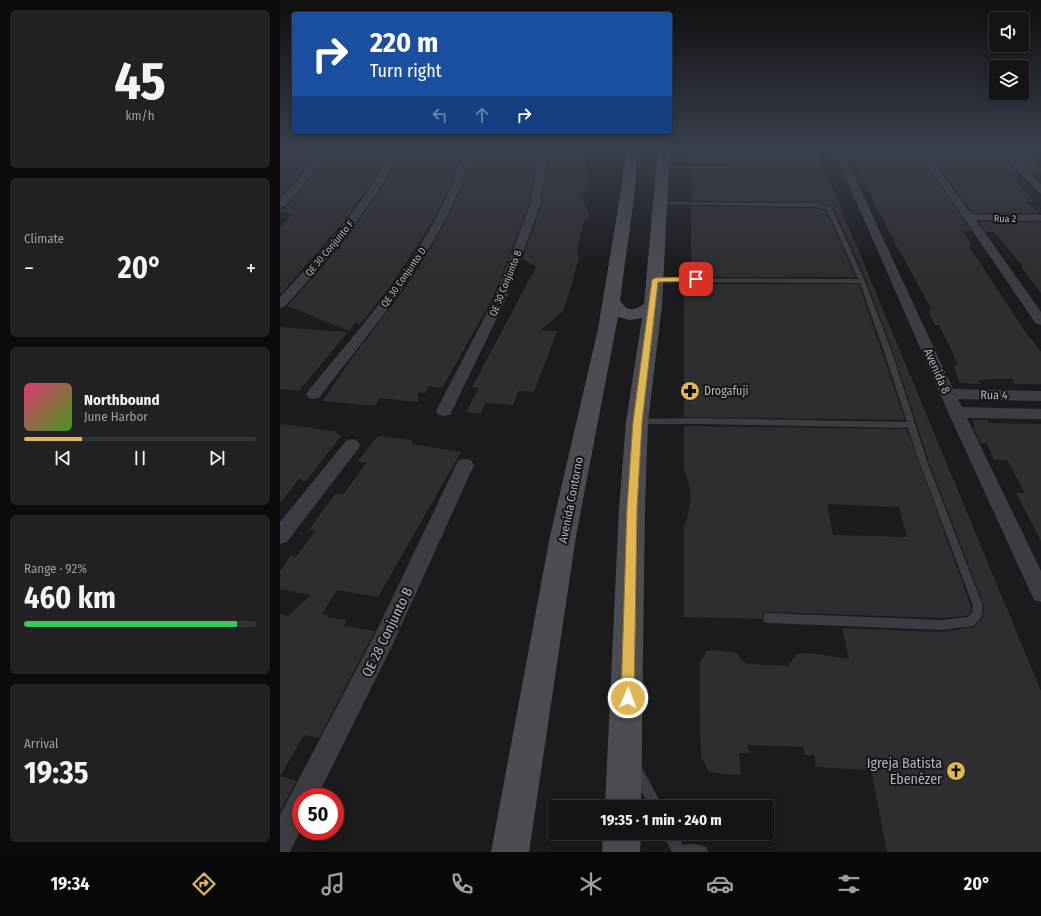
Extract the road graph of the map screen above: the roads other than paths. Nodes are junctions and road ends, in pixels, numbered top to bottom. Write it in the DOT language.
graph roads {
  1 [pos="291,188"];
  2 [pos="376,188"];
  3 [pos="455,188"];
  4 [pos="537,188"];
  5 [pos="628,188"];
  6 [pos="661,188"];
  7 [pos="854,188"];
  8 [pos="948,188"];
  9 [pos="284,196"];
  10 [pos="660,203"];
  11 [pos="280,205"];
  12 [pos="968,217"];
  13 [pos="1041,218"];
  14 [pos="655,280"];
  15 [pos="862,281"];
  16 [pos="612,301"];
  17 [pos="280,304"];
  18 [pos="653,305"];
  19 [pos="1041,321"];
  20 [pos="607,328"];
  21 [pos="649,335"];
  22 [pos="314,394"];
  23 [pos="948,394"];
  24 [pos="1038,400"];
  25 [pos="444,412"];
  26 [pos="956,412"];
  27 [pos="1041,414"];
  28 [pos="637,422"];
  29 [pos="912,425"];
  30 [pos="352,445"];
  31 [pos="465,465"];
  32 [pos="280,536"];
  33 [pos="1041,593"];
  34 [pos="768,618"];
  35 [pos="627,727"];
  36 [pos="308,788"];
  37 [pos="624,800"];
  38 [pos="652,800"];
  39 [pos="292,820"];
  40 [pos="622,840"];
  41 [pos="673,840"];
  42 [pos="280,843"];
  43 [pos="510,852"];
  44 [pos="621,852"];
  45 [pos="680,852"];
  46 [pos="701,852"];
  1 -- 9 [label="street"];
  2 -- 17 [label="street, QE 30 Conjunto F"];
  3 -- 22 [label="street, QE 30 Conjunto D"];
  4 -- 25 [label="street, QE 30 Conjunto B"];
  5 -- 16 [label="main road, Avenida Contorno"];
  6 -- 10 [label="main road, Avenida Contorno"];
  7 -- 23 [label="street, Avenida 8"];
  8 -- 12 [label="street"];
  9 -- 11 [label="street"];
  10 -- 14 [label="main road, Avenida Contorno"];
  10 -- 15 [label="lane"];
  12 -- 13 [label="street, Rua 2"];
  12 -- 19 [label="street"];
  14 -- 15 [label="lane"];
  14 -- 18 [label="main road, Avenida Contorno"];
  15 -- 29 [label="lane"];
  16 -- 18 [label="main road"];
  16 -- 20 [label="main road, Avenida Contorno"];
  18 -- 21 [label="main road, Avenida Contorno"];
  20 -- 21 [label="main road"];
  20 -- 43 [label="main road, Avenida Contorno"];
  21 -- 28 [label="main road, Avenida Contorno"];
  23 -- 24 [label="street, Rua 4"];
  23 -- 26 [label="street, Avenida 8"];
  26 -- 27 [label="street, Rua 4"];
  26 -- 33 [label="street, Avenida 8"];
  28 -- 29 [label="lane"];
  28 -- 35 [label="main road, Avenida Contorno"];
  29 -- 34 [label="lane"];
  30 -- 32 [label="street"];
  31 -- 36 [label="street, QE 28 Conjunto B"];
  35 -- 37 [label="main road, Avenida Contorno"];
  35 -- 38 [label="lane"];
  39 -- 42 [label="street"];
  40 -- 44 [label="main road"];
  41 -- 45 [label="lane"];
  45 -- 46 [label="lane"];
}
